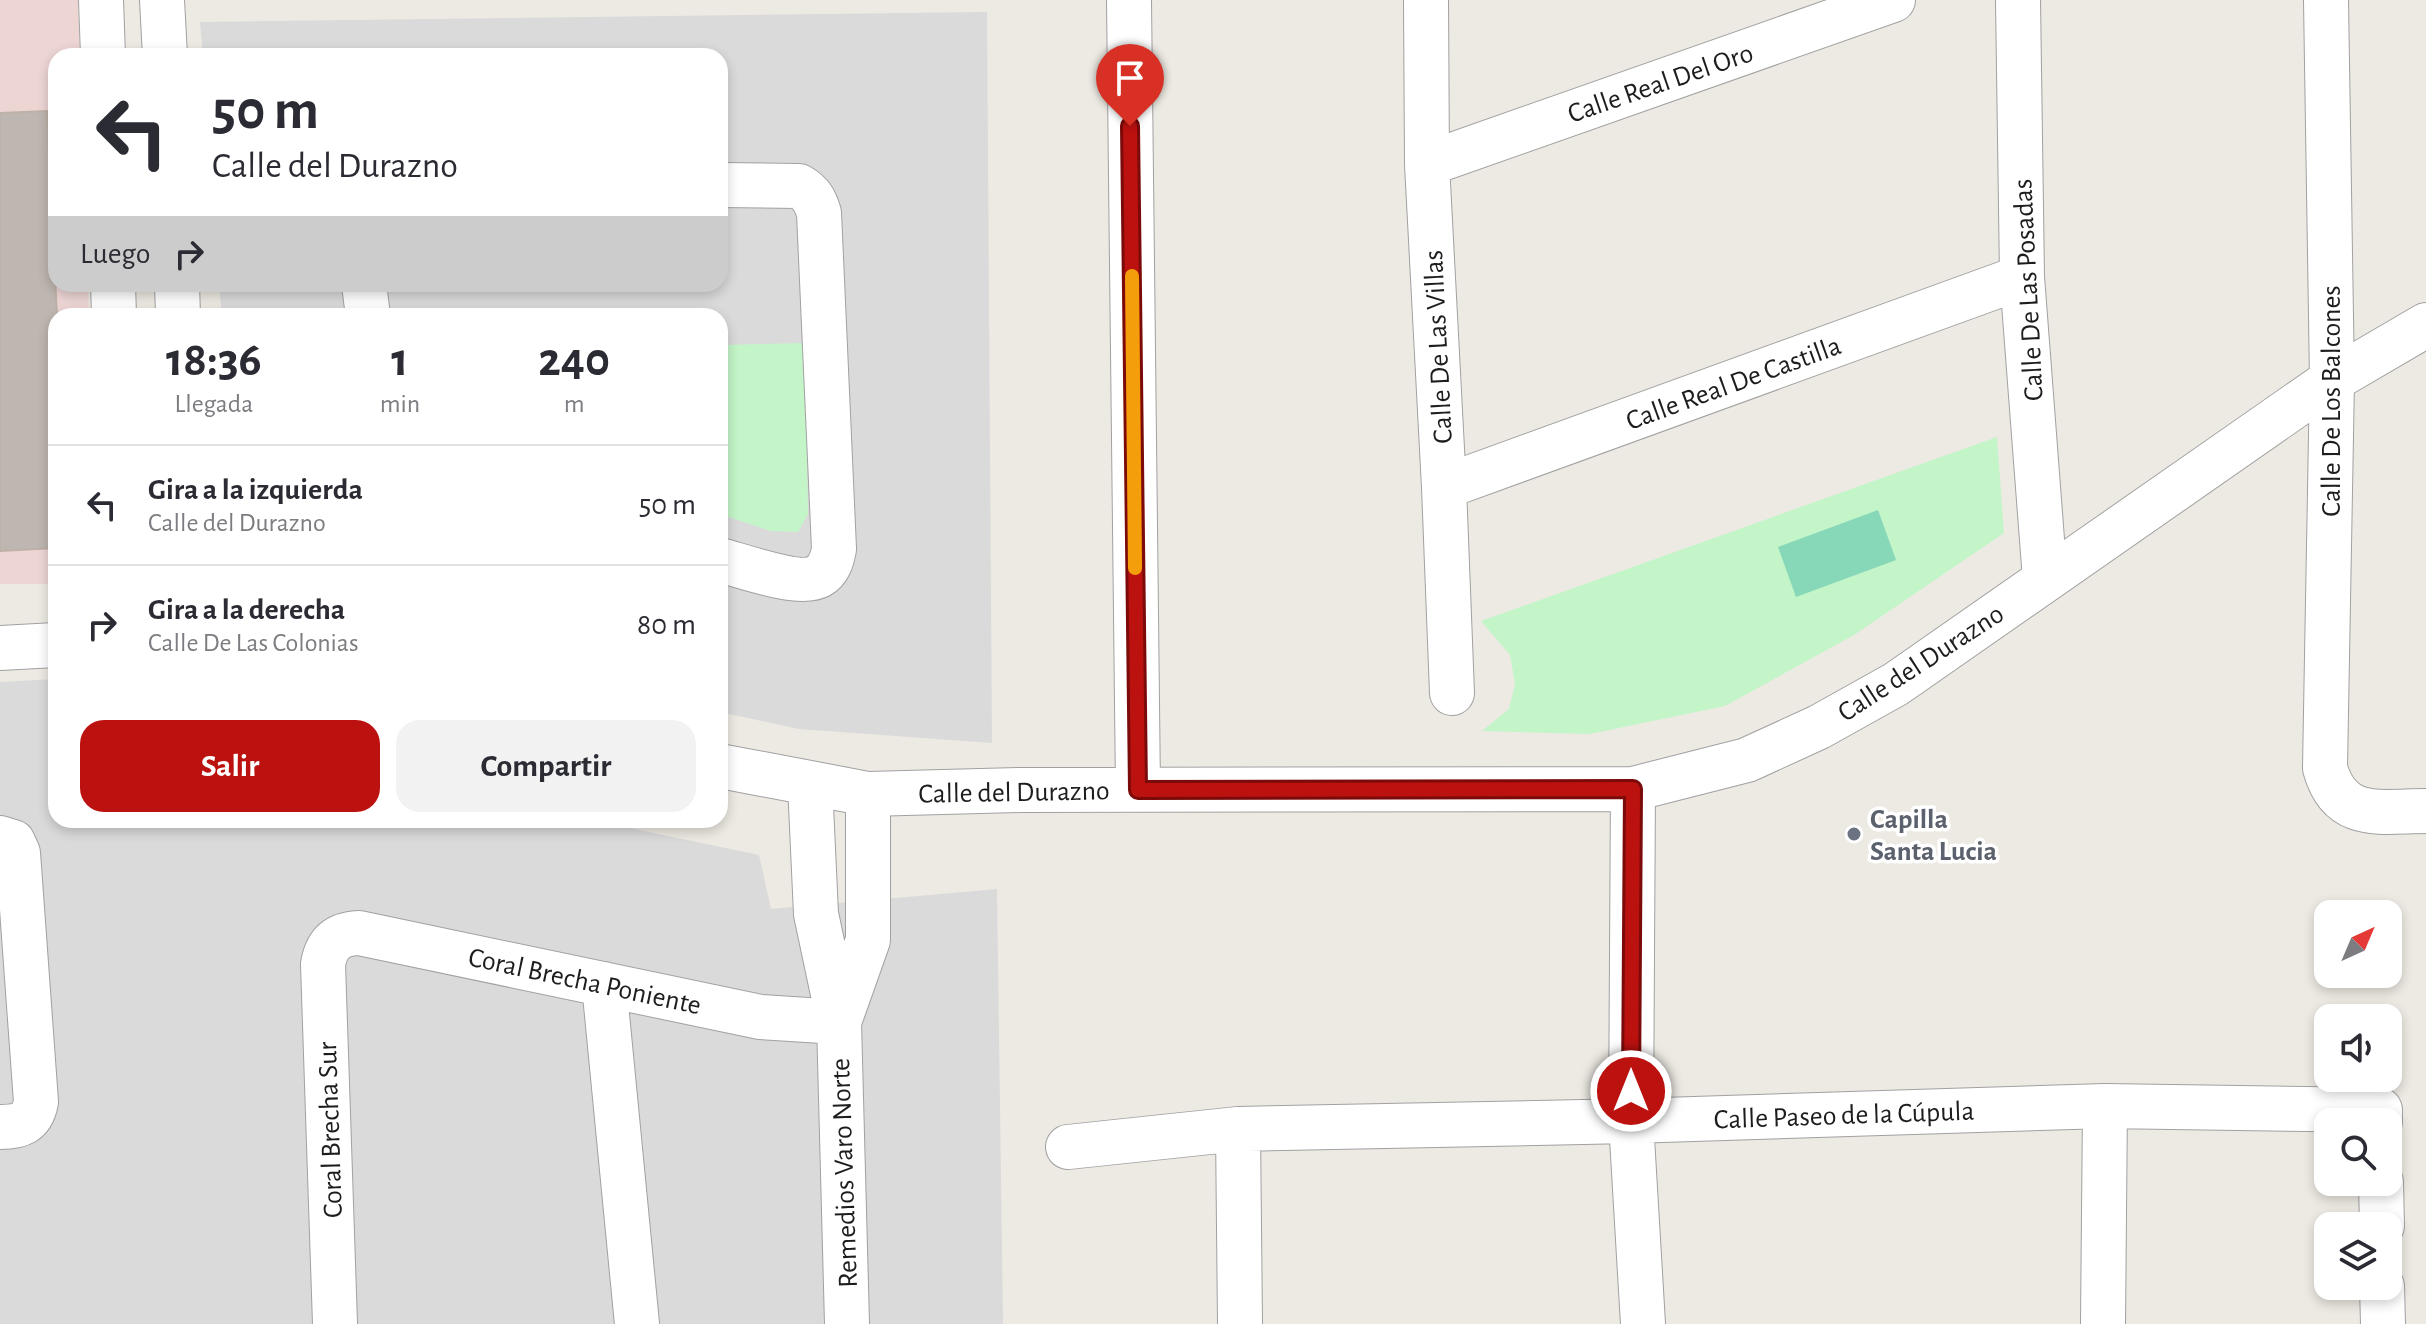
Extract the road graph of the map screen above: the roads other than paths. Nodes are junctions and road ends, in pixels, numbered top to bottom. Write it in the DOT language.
graph roads {
  1 [pos="101,0"];
  2 [pos="162,0"];
  3 [pos="1129,0"];
  4 [pos="1426,0"];
  5 [pos="1893,0"];
  6 [pos="2018,0"];
  7 [pos="2326,0"];
  8 [pos="103,48"];
  9 [pos="165,48"];
  10 [pos="1427,164"];
  11 [pos="728,185"];
  12 [pos="2022,277"];
  13 [pos="2426,325"];
  14 [pos="2332,380"];
  15 [pos="1444,487"];
  16 [pos="728,562"];
  17 [pos="2045,579"];
  18 [pos="48,645"];
  19 [pos="0,648"];
  20 [pos="1452,693"];
  21 [pos="728,768"];
  22 [pos="810,784"];
  23 [pos="1633,789"];
  24 [pos="1138,790"];
  25 [pos="868,794"];
  26 [pos="2426,811"];
  27 [pos="0,838"];
  28 [pos="333,940"];
  29 [pos="604,984"];
  30 [pos="839,1022"];
  31 [pos="2105,1106"];
  32 [pos="2314,1114"];
  33 [pos="1631,1121"];
  34 [pos="14,1124"];
  35 [pos="1238,1129"];
  36 [pos="1068,1147"];
  37 [pos="2382,1300"];
  38 [pos="335,1324"];
  39 [pos="637,1324"];
  40 [pos="847,1324"];
  41 [pos="1240,1324"];
  42 [pos="1643,1324"];
  43 [pos="2103,1324"];
  44 [pos="2383,1324"];
  1 -- 8 [label="street"];
  2 -- 9 [label="street"];
  3 -- 24 [label="street"];
  4 -- 10 [label="street, Calle De Las Villas"];
  5 -- 10 [label="street, Calle Real Del Oro"];
  6 -- 12 [label="street, Calle De Las Posadas"];
  7 -- 14 [label="street, Calle De Los Balcones"];
  10 -- 15 [label="street, Calle De Las Villas"];
  11 -- 16 [label="street"];
  12 -- 15 [label="street, Calle Real De Castilla"];
  12 -- 17 [label="street, Calle De Las Posadas"];
  13 -- 14 [label="street, Calle del Durazno"];
  14 -- 17 [label="street, Calle del Durazno"];
  14 -- 26 [label="street, Calle De Los Balcones"];
  15 -- 20 [label="street, Calle De Las Villas"];
  17 -- 23 [label="street, Calle del Durazno"];
  18 -- 19 [label="street"];
  21 -- 22 [label="street, Calle del Durazno"];
  22 -- 25 [label="street, Calle del Durazno"];
  22 -- 30 [label="street, Remedios Varo Norte"];
  23 -- 24 [label="street, Calle del Durazno"];
  23 -- 33 [label="street"];
  24 -- 25 [label="street, Calle del Durazno"];
  25 -- 30 [label="street, Remedios Varo Norte"];
  27 -- 34 [label="street"];
  28 -- 29 [label="street, Coral Brecha Poniente"];
  28 -- 38 [label="street, Coral Brecha Sur"];
  29 -- 30 [label="street, Coral Brecha Poniente"];
  29 -- 39 [label="street"];
  30 -- 40 [label="street, Remedios Varo Norte"];
  31 -- 32 [label="street, Calle Paseo de la Cúpula"];
  31 -- 33 [label="street, Calle Paseo de la Cúpula"];
  31 -- 43 [label="street"];
  33 -- 35 [label="street, Calle Paseo de la Cúpula"];
  33 -- 42 [label="street"];
  35 -- 36 [label="street, Calle Paseo de la Cúpula"];
  35 -- 41 [label="street"];
  37 -- 44 [label="street"];
}
